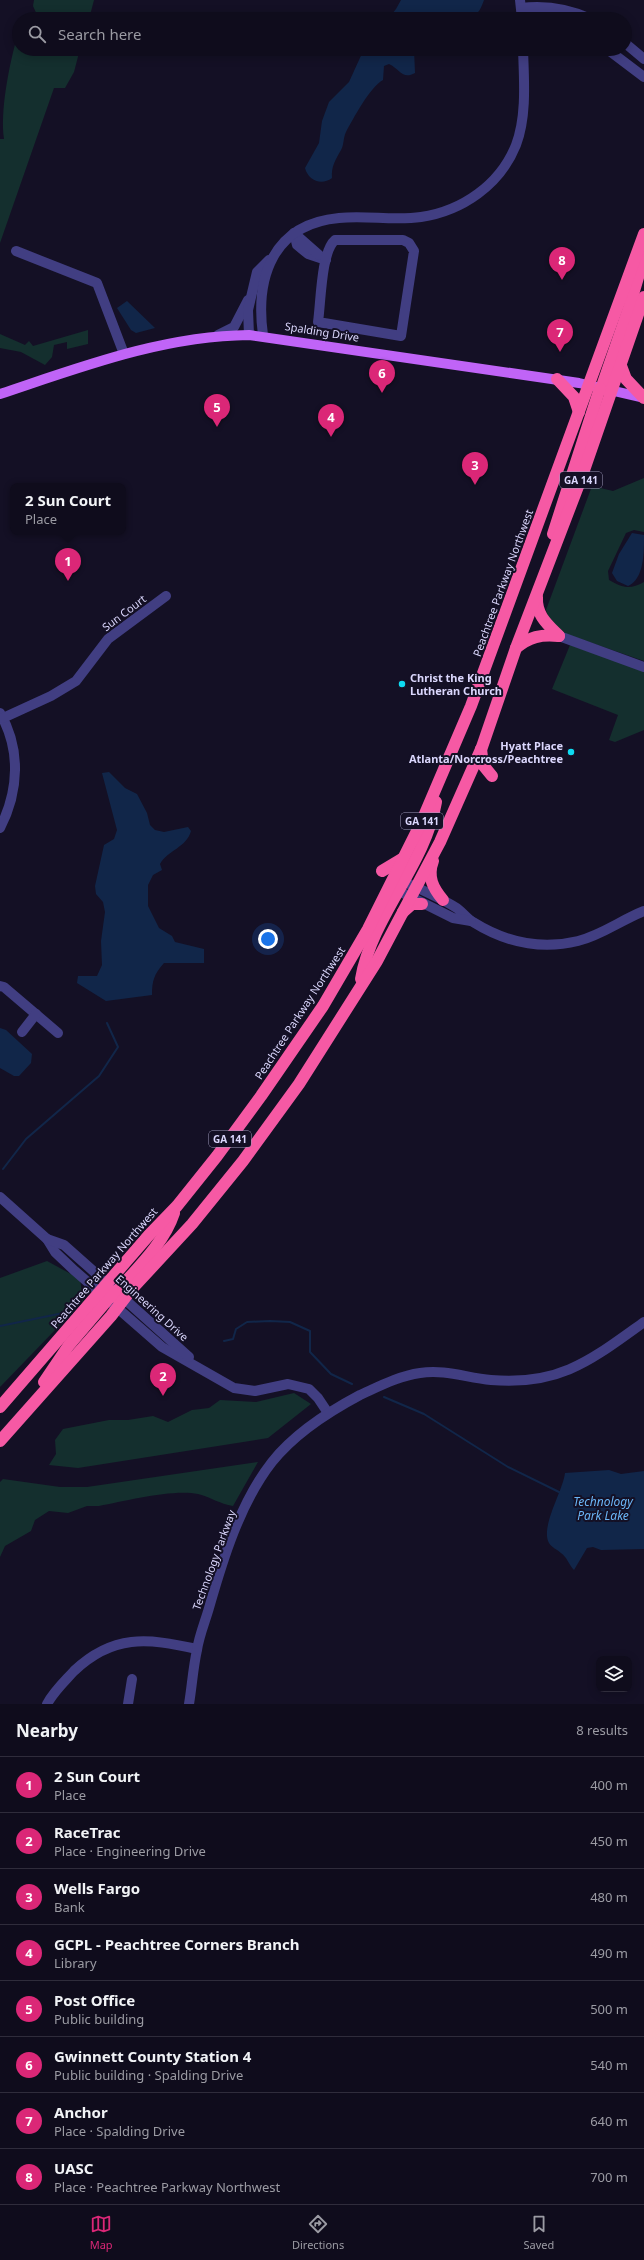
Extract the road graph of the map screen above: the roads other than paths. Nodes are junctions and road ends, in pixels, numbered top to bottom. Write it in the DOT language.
graph roads {
  1 [pos="520,4"];
  2 [pos="567,12"];
  3 [pos="632,49"];
  4 [pos="524,56"];
  5 [pos="616,56"];
  6 [pos="644,59"];
  7 [pos="644,78"];
  8 [pos="294,233"];
  9 [pos="644,234"];
  10 [pos="16,251"];
  11 [pos="644,257"];
  12 [pos="271,259"];
  13 [pos="326,260"];
  14 [pos="250,295"];
  15 [pos="644,297"];
  16 [pos="218,335"];
  17 [pos="249,335"];
  18 [pos="263,335"];
  19 [pos="124,354"];
  20 [pos="620,363"];
  21 [pos="557,379"];
  22 [pos="600,388"];
  23 [pos="0,394"];
  24 [pos="644,398"];
  25 [pos="579,412"];
  26 [pos="538,593"];
  27 [pos="166,596"];
  28 [pos="559,636"];
  29 [pos="516,648"];
  30 [pos="644,667"];
  31 [pos="2,716"];
  32 [pos="482,747"];
  33 [pos="439,785"];
  34 [pos="465,787"];
  35 [pos="0,828"];
  36 [pos="440,842"];
  37 [pos="405,856"];
  38 [pos="382,871"];
  39 [pos="402,887"];
  40 [pos="443,900"];
  41 [pos="422,904"];
  42 [pos="644,911"];
  43 [pos="402,913"];
  44 [pos="471,921"];
  45 [pos="361,984"];
  46 [pos="0,986"];
  47 [pos="36,1014"];
  48 [pos="22,1032"];
  49 [pos="58,1033"];
  50 [pos="0,1197"];
  51 [pos="112,1296"];
  52 [pos="644,1322"];
  53 [pos="0,1407"];
  54 [pos="328,1413"];
  55 [pos="0,1441"];
  56 [pos="197,1649"];
  57 [pos="132,1679"];
  58 [pos="47,1704"];
  59 [pos="128,1704"];
  60 [pos="189,1704"];
  1 -- 2 [label="street"];
  3 -- 6 [label="street"];
  4 -- 8 [label="street"];
  5 -- 7 [label="street"];
  8 -- 12 [label="street"];
  8 -- 13 [label="street"];
  9 -- 22 [label="highway, Peachtree Parkway Northwest / GA 141"];
  10 -- 19 [label="street"];
  11 -- 22 [label="highway"];
  12 -- 14 [label="street"];
  12 -- 18 [label="street"];
  13 -- 13 [label="street"];
  14 -- 16 [label="street"];
  14 -- 17 [label="street"];
  15 -- 20 [label="highway, Peachtree Parkway Northwest / GA 141"];
  16 -- 17 [label="main road, Spalding Drive"];
  16 -- 19 [label="main road, Spalding Drive"];
  17 -- 18 [label="main road, Spalding Drive"];
  18 -- 21 [label="main road, Spalding Drive"];
  19 -- 23 [label="main road, Spalding Drive"];
  20 -- 22 [label="highway, Peachtree Parkway Northwest / GA 141"];
  20 -- 24 [label="highway"];
  21 -- 22 [label="main road, Spalding Drive"];
  21 -- 25 [label="highway"];
  22 -- 24 [label="main road, Spalding Drive"];
  22 -- 25 [label="highway, Peachtree Parkway Northwest / GA 141"];
  22 -- 26 [label="highway, Peachtree Parkway Northwest / GA 141"];
  25 -- 33 [label="highway, Peachtree Parkway Northwest / GA 141"];
  26 -- 28 [label="highway"];
  26 -- 29 [label="highway, Peachtree Parkway Northwest / GA 141"];
  27 -- 31 [label="street, Sun Court"];
  28 -- 29 [label="highway"];
  28 -- 30 [label="street"];
  29 -- 32 [label="highway, Peachtree Parkway Northwest / GA 141"];
  31 -- 35 [label="street"];
  32 -- 34 [label="highway, Peachtree Parkway Northwest / GA 141"];
  32 -- 34 [label="highway"];
  33 -- 37 [label="highway, Peachtree Parkway Northwest / GA 141"];
  33 -- 39 [label="highway"];
  34 -- 36 [label="highway, Peachtree Parkway Northwest / GA 141"];
  36 -- 39 [label="highway, Peachtree Parkway Northwest / GA 141"];
  36 -- 40 [label="highway"];
  37 -- 38 [label="highway"];
  37 -- 39 [label="highway, Peachtree Parkway Northwest / GA 141"];
  39 -- 40 [label="street"];
  39 -- 41 [label="street"];
  39 -- 43 [label="highway, Peachtree Parkway Northwest / GA 141"];
  39 -- 45 [label="highway"];
  39 -- 51 [label="highway, Peachtree Parkway Northwest / GA 141"];
  40 -- 44 [label="street"];
  41 -- 43 [label="highway"];
  41 -- 44 [label="street"];
  42 -- 44 [label="street"];
  43 -- 45 [label="highway, Peachtree Parkway Northwest / GA 141"];
  45 -- 51 [label="highway, Peachtree Parkway Northwest / GA 141"];
  46 -- 47 [label="street"];
  47 -- 48 [label="street"];
  47 -- 49 [label="street"];
  50 -- 51 [label="street, Engineering Drive"];
  51 -- 53 [label="highway, Peachtree Parkway Northwest / GA 141"];
  51 -- 54 [label="street, Engineering Drive"];
  51 -- 55 [label="highway, Peachtree Parkway Northwest / GA 141"];
  52 -- 54 [label="street, Technology Parkway"];
  54 -- 56 [label="street, Technology Parkway"];
  56 -- 58 [label="street"];
  56 -- 60 [label="street, Technology Parkway"];
  57 -- 59 [label="street"];
}
